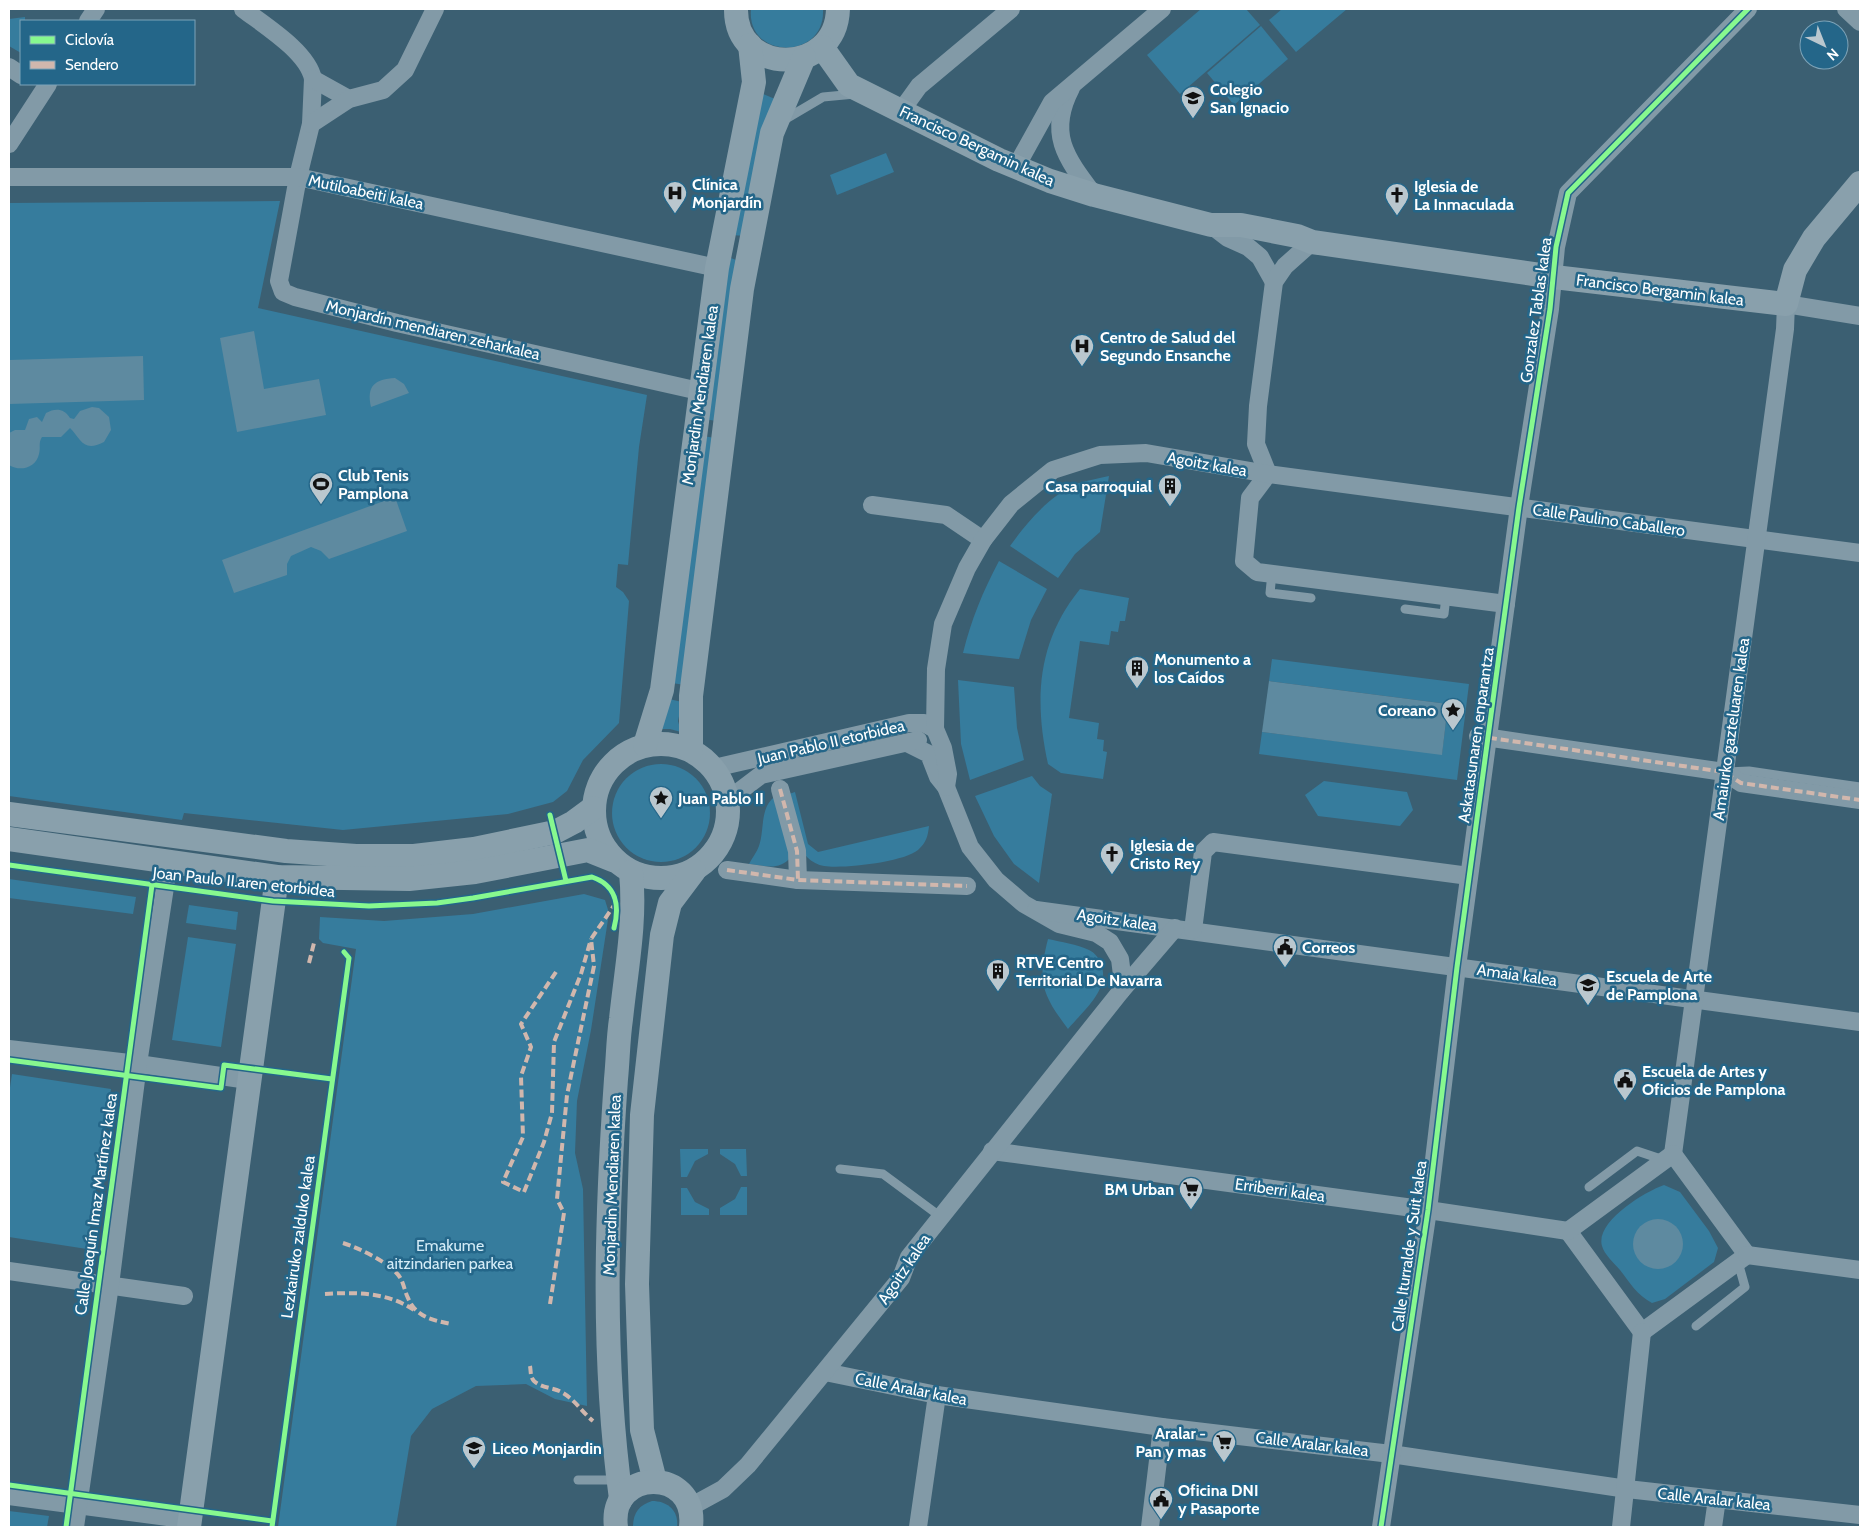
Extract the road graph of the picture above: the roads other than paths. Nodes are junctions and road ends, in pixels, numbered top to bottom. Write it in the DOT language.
graph roads {
  1 [pos="96,9"];
  2 [pos="243,9"];
  3 [pos="435,9"];
  4 [pos="736,9"];
  5 [pos="838,9"];
  6 [pos="1011,9"];
  7 [pos="1162,9"];
  8 [pos="1748,9"];
  9 [pos="1846,9"];
  10 [pos="89,20"];
  11 [pos="1860,22"];
  12 [pos="750,45"];
  13 [pos="813,52"];
  14 [pos="9,67"];
  15 [pos="20,74"];
  16 [pos="313,79"];
  17 [pos="42,86"];
  18 [pos="1073,86"];
  19 [pos="866,93"];
  20 [pos="349,99"];
  21 [pos="901,111"];
  22 [pos="312,124"];
  23 [pos="772,132"];
  24 [pos="9,144"];
  25 [pos="1016,167"];
  26 [pos="9,177"];
  27 [pos="298,177"];
  28 [pos="1860,183"];
  29 [pos="1094,195"];
  30 [pos="1211,225"];
  31 [pos="1312,242"];
  32 [pos="717,268"];
  33 [pos="1554,277"];
  34 [pos="1274,282"];
  35 [pos="1786,304"];
  36 [pos="1860,316"];
  37 [pos="699,391"];
  38 [pos="1268,474"];
  39 [pos="872,505"];
  40 [pos="1519,507"];
  41 [pos="983,540"];
  42 [pos="1758,540"];
  43 [pos="1860,553"];
  44 [pos="1272,574"];
  45 [pos="1446,596"];
  46 [pos="1311,598"];
  47 [pos="1506,604"];
  48 [pos="1405,609"];
  49 [pos="935,729"];
  50 [pos="1483,737"];
  51 [pos="907,743"];
  52 [pos="645,745"];
  53 [pos="691,750"];
  54 [pos="714,768"];
  55 [pos="1724,772"];
  56 [pos="946,787"];
  57 [pos="1860,787"];
  58 [pos="780,789"];
  59 [pos="728,800"];
  60 [pos="1860,800"];
  61 [pos="593,808"];
  62 [pos="9,814"];
  63 [pos="9,839"];
  64 [pos="170,861"];
  65 [pos="622,866"];
  66 [pos="728,870"];
  67 [pos="694,871"];
  68 [pos="1469,876"];
  69 [pos="277,877"];
  70 [pos="798,880"];
  71 [pos="967,886"];
  72 [pos="1036,910"];
  73 [pos="1175,928"];
  74 [pos="1193,930"];
  75 [pos="1457,967"];
  76 [pos="1120,991"];
  77 [pos="1695,999"];
  78 [pos="1860,1022"];
  79 [pos="9,1049"];
  80 [pos="138,1064"];
  81 [pos="248,1080"];
  82 [pos="992,1151"];
  83 [pos="1668,1157"];
  84 [pos="840,1169"];
  85 [pos="1590,1188"];
  86 [pos="1428,1210"];
  87 [pos="941,1216"];
  88 [pos="1568,1232"];
  89 [pos="1742,1258"];
  90 [pos="1860,1270"];
  91 [pos="9,1271"];
  92 [pos="110,1285"];
  93 [pos="184,1296"];
  94 [pos="1696,1326"];
  95 [pos="1642,1332"];
  96 [pos="825,1372"];
  97 [pos="937,1396"];
  98 [pos="1162,1427"];
  99 [pos="1391,1454"];
  100 [pos="578,1480"];
  101 [pos="655,1481"];
  102 [pos="620,1489"];
  103 [pos="1627,1489"];
  104 [pos="9,1496"];
  105 [pos="1717,1499"];
  106 [pos="78,1506"];
  107 [pos="1860,1514"];
  108 [pos="691,1517"];
  109 [pos="190,1524"];
  110 [pos="75,1527"];
  111 [pos="616,1527"];
  112 [pos="918,1527"];
  113 [pos="1150,1527"];
  114 [pos="1381,1527"];
  115 [pos="1621,1527"];
  116 [pos="1713,1527"];
  117 [pos="1858,1527"];
  1 -- 10 [label="street"];
  2 -- 16 [label="street"];
  3 -- 20 [label="street"];
  4 -- 12 [label="main road"];
  5 -- 13 [label="main road, Monjardin Mendiaren kalea"];
  6 -- 21 [label="street"];
  7 -- 18 [label="street"];
  8 -- 33 [label="street, Gonzalez Tablas kalea"];
  9 -- 11 [label="street"];
  12 -- 13 [label="main road"];
  12 -- 32 [label="main road, Monjardin Mendiaren kalea"];
  13 -- 19 [label="main road, Francisco Bergamin kalea"];
  13 -- 23 [label="main road, Monjardin Mendiaren kalea"];
  14 -- 15 [label="street"];
  16 -- 20 [label="street"];
  16 -- 22 [label="street"];
  17 -- 24 [label="street"];
  18 -- 25 [label="street"];
  18 -- 29 [label="street"];
  19 -- 21 [label="main road, Francisco Bergamin kalea"];
  19 -- 23 [label="lane"];
  20 -- 22 [label="street"];
  21 -- 25 [label="main road, Francisco Bergamin kalea"];
  22 -- 27 [label="street"];
  23 -- 53 [label="main road, Monjardin Mendiaren kalea"];
  25 -- 29 [label="main road, Francisco Bergamin kalea"];
  26 -- 27 [label="street, Mutiloabeiti kalea"];
  27 -- 32 [label="street, Mutiloabeiti kalea"];
  27 -- 37 [label="street, Monjardín mendiaren zeharkalea"];
  28 -- 35 [label="main road"];
  29 -- 30 [label="main road, Francisco Bergamin kalea"];
  30 -- 31 [label="main road, Francisco Bergamin kalea"];
  30 -- 34 [label="street, Francisco Bergamin kalea"];
  31 -- 33 [label="main road, Francisco Bergamin kalea"];
  31 -- 34 [label="street"];
  32 -- 37 [label="main road, Monjardin Mendiaren kalea"];
  33 -- 35 [label="main road, Francisco Bergamin kalea"];
  33 -- 40 [label="street, Gonzalez Tablas kalea"];
  34 -- 38 [label="street, Agoitz kalea"];
  35 -- 36 [label="street, Francisco Bergamin kalea"];
  35 -- 42 [label="street, Amaiurko gazteluaren kalea"];
  37 -- 52 [label="main road, Monjardin Mendiaren kalea"];
  38 -- 40 [label="street, Calle Paulino Caballero"];
  38 -- 41 [label="street, Agoitz kalea"];
  38 -- 44 [label="street"];
  39 -- 41 [label="street"];
  40 -- 42 [label="street, Calle Paulino Caballero"];
  40 -- 47 [label="street, Askatasunaren enparantza"];
  41 -- 49 [label="street, Agoitz kalea"];
  42 -- 43 [label="street, Calle Paulino Caballero"];
  42 -- 55 [label="street, Amaiurko gazteluaren kalea"];
  44 -- 45 [label="street"];
  44 -- 46 [label="lane"];
  45 -- 47 [label="street"];
  45 -- 48 [label="lane"];
  47 -- 50 [label="street, Askatasunaren enparantza"];
  49 -- 51 [label="street, Juan Pablo II etorbidea"];
  49 -- 54 [label="street, Juan Pablo II etorbidea"];
  49 -- 56 [label="street, Agoitz kalea"];
  50 -- 55 [label="street"];
  50 -- 68 [label="street, Askatasunaren enparantza"];
  51 -- 56 [label="street, Agoitz kalea"];
  51 -- 59 [label="street, Juan Pablo II etorbidea"];
  52 -- 53 [label="main road"];
  52 -- 61 [label="main road"];
  53 -- 54 [label="main road"];
  54 -- 59 [label="main road"];
  55 -- 57 [label="lane"];
  55 -- 60 [label="street"];
  55 -- 77 [label="street, Amaiurko gazteluaren kalea"];
  56 -- 72 [label="street, Agoitz kalea"];
  58 -- 70 [label="street"];
  59 -- 67 [label="main road"];
  61 -- 62 [label="main road"];
  61 -- 65 [label="main road"];
  63 -- 64 [label="main road, Joan Paulo II.aren etorbidea"];
  64 -- 69 [label="main road, Joan Paulo II.aren etorbidea"];
  64 -- 80 [label="street, Calle Joaquín Imaz Martínez kalea"];
  65 -- 67 [label="main road"];
  65 -- 69 [label="main road, Joan Paulo II.aren etorbidea"];
  65 -- 102 [label="main road, Monjardin Mendiaren kalea"];
  66 -- 70 [label="street"];
  67 -- 101 [label="main road, Monjardin Mendiaren kalea"];
  68 -- 74 [label="street"];
  68 -- 75 [label="street, Askatasunaren enparantza"];
  69 -- 81 [label="main road"];
  70 -- 71 [label="street"];
  72 -- 73 [label="street, Agoitz kalea"];
  72 -- 76 [label="street, Agoitz kalea"];
  73 -- 74 [label="street, Amaia kalea"];
  73 -- 76 [label="street, Agoitz kalea"];
  74 -- 75 [label="street, Amaia kalea"];
  75 -- 77 [label="street, Amaia kalea"];
  75 -- 86 [label="street, Calle Iturralde y Suit kalea"];
  76 -- 82 [label="street, Agoitz kalea"];
  77 -- 78 [label="street, Amaia kalea"];
  77 -- 83 [label="street, Amaiurko gazteluaren kalea"];
  79 -- 80 [label="street"];
  80 -- 81 [label="street"];
  80 -- 92 [label="street, Calle Joaquín Imaz Martínez kalea"];
  81 -- 109 [label="main road"];
  82 -- 86 [label="street, Erriberri kalea"];
  82 -- 87 [label="street, Agoitz kalea"];
  83 -- 85 [label="lane"];
  83 -- 88 [label="street"];
  83 -- 89 [label="street"];
  84 -- 87 [label="lane"];
  86 -- 88 [label="street, Erriberri kalea"];
  86 -- 99 [label="street, Calle Iturralde y Suit kalea"];
  87 -- 96 [label="street, Agoitz kalea"];
  88 -- 95 [label="street"];
  89 -- 90 [label="street"];
  89 -- 94 [label="lane"];
  89 -- 95 [label="street"];
  91 -- 92 [label="street"];
  92 -- 93 [label="street"];
  92 -- 106 [label="street, Calle Joaquín Imaz Martínez kalea"];
  95 -- 103 [label="street"];
  96 -- 97 [label="street, Calle Aralar kalea"];
  96 -- 108 [label="street, Agoitz kalea"];
  97 -- 98 [label="street, Calle Aralar kalea"];
  97 -- 112 [label="street"];
  98 -- 99 [label="street, Calle Aralar kalea"];
  98 -- 113 [label="street"];
  99 -- 103 [label="street, Calle Aralar kalea"];
  99 -- 114 [label="street, Calle Iturralde y Suit kalea"];
  100 -- 102 [label="lane"];
  101 -- 102 [label="main road"];
  101 -- 108 [label="main road"];
  102 -- 111 [label="main road, Monjardin Mendiaren kalea"];
  103 -- 105 [label="street, Calle Aralar kalea"];
  103 -- 115 [label="street"];
  104 -- 106 [label="street"];
  105 -- 107 [label="street, Calle Aralar kalea"];
  105 -- 116 [label="street"];
  106 -- 109 [label="street"];
  106 -- 110 [label="street, Calle Joaquín Imaz Martínez kalea"];
  107 -- 117 [label="street"];
}
